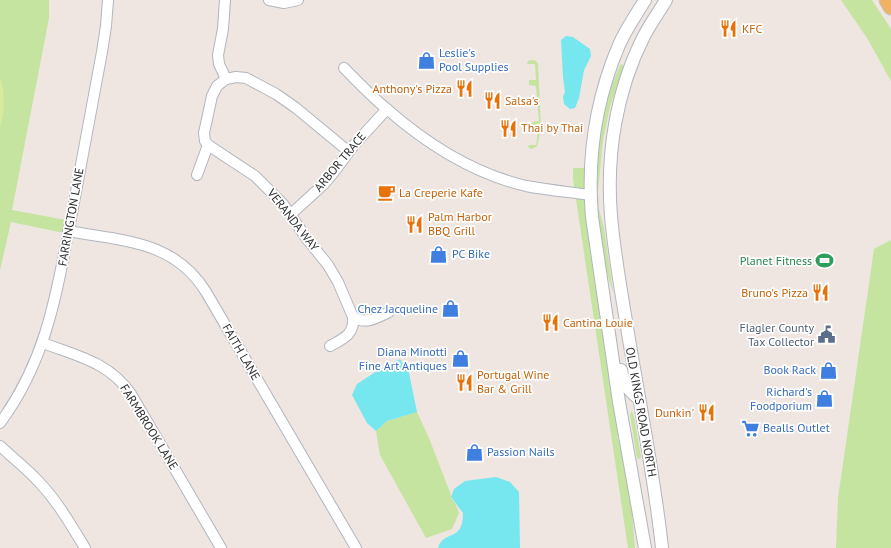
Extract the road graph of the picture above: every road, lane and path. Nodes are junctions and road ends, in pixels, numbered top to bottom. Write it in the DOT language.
graph roads {
  1 [pos="108,0"];
  2 [pos="225,0"];
  3 [pos="268,0"];
  4 [pos="298,0"];
  5 [pos="645,0"];
  6 [pos="666,0"];
  7 [pos="887,0"];
  8 [pos="891,7"];
  9 [pos="344,68"];
  10 [pos="226,79"];
  11 [pos="387,109"];
  12 [pos="208,145"];
  13 [pos="348,151"];
  14 [pos="197,175"];
  15 [pos="590,195"];
  16 [pos="291,214"];
  17 [pos="68,231"];
  18 [pos="604,298"];
  19 [pos="389,312"];
  20 [pos="352,317"];
  21 [pos="43,343"];
  22 [pos="330,346"];
  23 [pos="638,398"];
  24 [pos="0,423"];
  25 [pos="0,446"];
  26 [pos="85,548"];
  27 [pos="221,548"];
  28 [pos="356,548"];
  29 [pos="645,548"];
  30 [pos="662,548"];
  1 -- 17 [label="street, FARRINGTON LANE"];
  2 -- 10 [label="street"];
  3 -- 4 [label="street"];
  5 -- 15 [label="street, OLD KINGS ROAD NORTH"];
  6 -- 23 [label="street, OLD KINGS ROAD NORTH"];
  7 -- 8 [label="main road"];
  9 -- 11 [label="street"];
  10 -- 12 [label="street"];
  10 -- 13 [label="street"];
  11 -- 13 [label="street, ARBOR TRACE"];
  11 -- 15 [label="street"];
  12 -- 14 [label="street"];
  12 -- 16 [label="street, VERANDA WAY"];
  13 -- 16 [label="street, ARBOR TRACE"];
  15 -- 18 [label="street, OLD KINGS ROAD NORTH"];
  16 -- 20 [label="street, VERANDA WAY"];
  17 -- 21 [label="street, FARRINGTON LANE"];
  17 -- 28 [label="street, FAITH LANE"];
  18 -- 23 [label="street"];
  18 -- 29 [label="street, OLD KINGS ROAD NORTH"];
  19 -- 20 [label="street"];
  20 -- 22 [label="street"];
  21 -- 24 [label="street, FARRINGTON LANE"];
  21 -- 27 [label="street, FARMBROOK LANE"];
  23 -- 30 [label="street, OLD KINGS ROAD NORTH"];
  25 -- 26 [label="street"];
}
